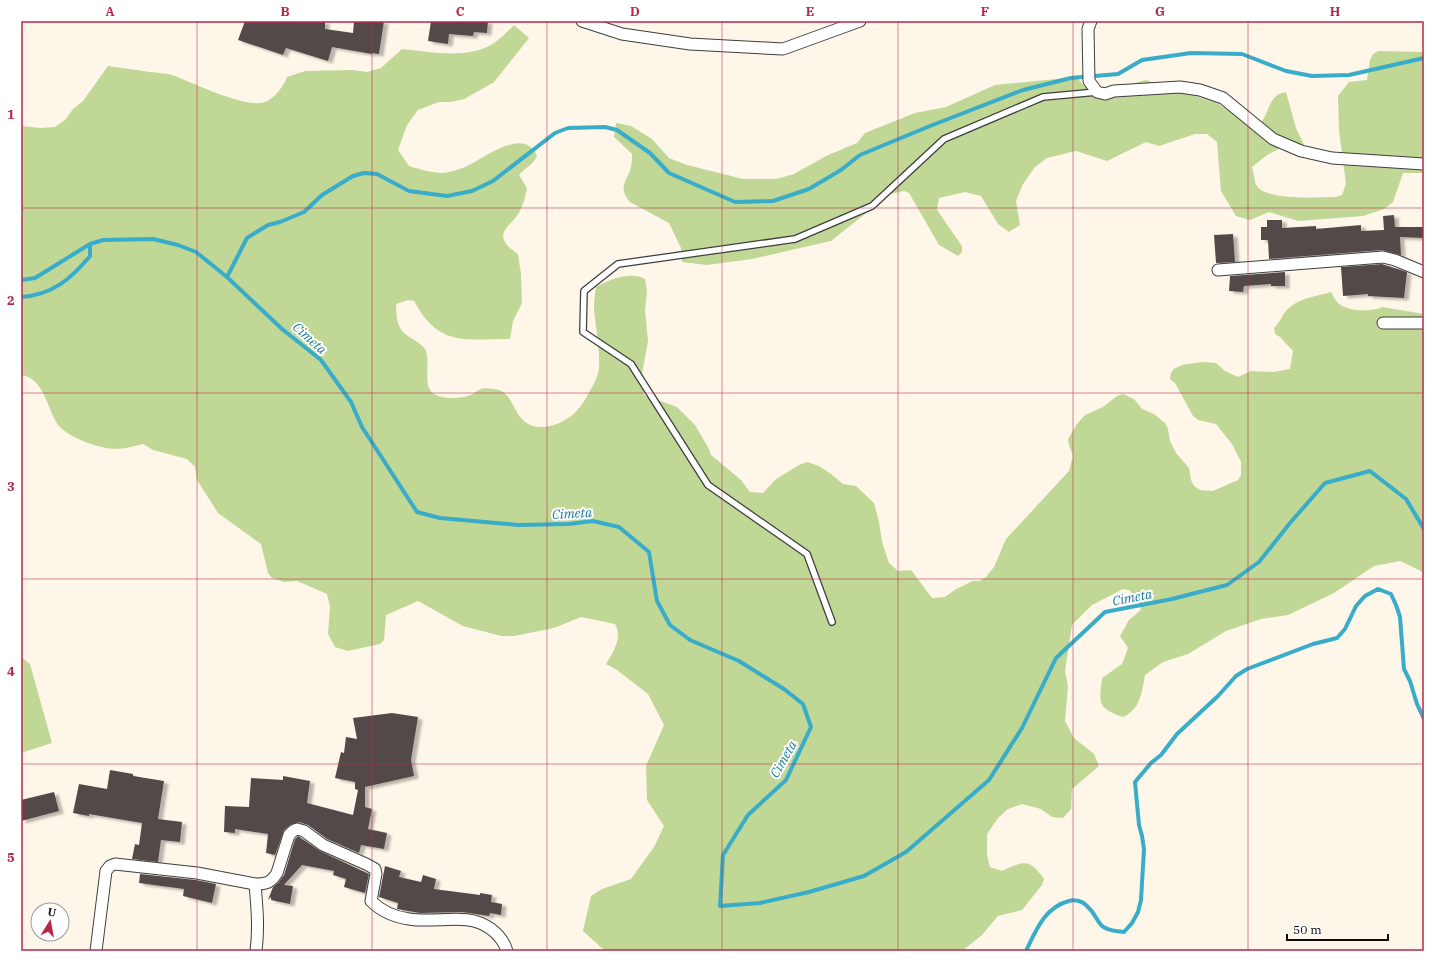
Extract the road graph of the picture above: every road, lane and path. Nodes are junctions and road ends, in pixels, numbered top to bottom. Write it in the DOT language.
graph roads {
  1 [pos="582,21"];
  2 [pos="860,21"];
  3 [pos="1090,21"];
  4 [pos="1097,92"];
  5 [pos="1424,164"];
  6 [pos="1218,270"];
  7 [pos="1424,272"];
  8 [pos="1383,322"];
  9 [pos="1424,323"];
  10 [pos="832,622"];
  11 [pos="255,884"];
  12 [pos="96,951"];
  13 [pos="256,951"];
  14 [pos="507,951"];
  1 -- 2 [label="street"];
  3 -- 4 [label="street"];
  4 -- 5 [label="street"];
  4 -- 10 [label="lane"];
  6 -- 7 [label="street"];
  8 -- 9 [label="street"];
  11 -- 12 [label="street"];
  11 -- 13 [label="street"];
  11 -- 14 [label="street"];
}
